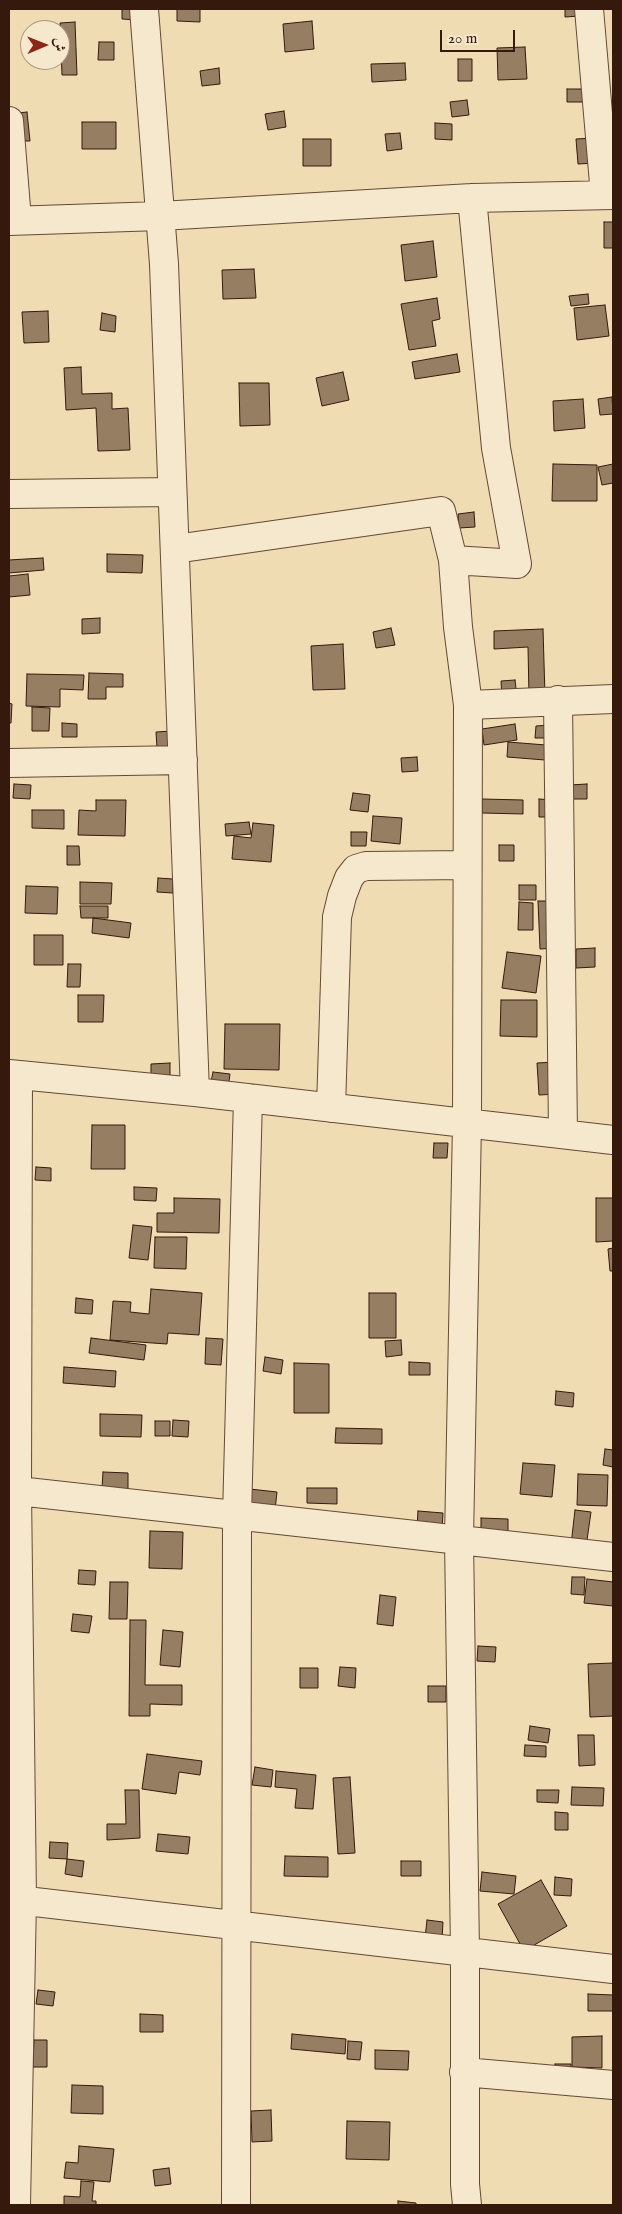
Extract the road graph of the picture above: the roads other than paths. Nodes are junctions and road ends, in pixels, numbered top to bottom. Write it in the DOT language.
graph roads {
  1 [pos="144,9"];
  2 [pos="589,9"];
  3 [pos="9,121"];
  4 [pos="609,195"];
  5 [pos="472,198"];
  6 [pos="160,216"];
  7 [pos="13,220"];
  8 [pos="171,492"];
  9 [pos="9,494"];
  10 [pos="174,549"];
  11 [pos="454,560"];
  12 [pos="613,699"];
  13 [pos="558,700"];
  14 [pos="468,705"];
  15 [pos="183,760"];
  16 [pos="9,763"];
  17 [pos="467,865"];
  18 [pos="14,1074"];
  19 [pos="195,1092"];
  20 [pos="248,1098"];
  21 [pos="331,1108"];
  22 [pos="467,1123"];
  23 [pos="563,1134"];
  24 [pos="613,1140"];
  25 [pos="13,1490"];
  26 [pos="237,1516"];
  27 [pos="459,1539"];
  28 [pos="613,1557"];
  29 [pos="15,1900"];
  30 [pos="236,1926"];
  31 [pos="465,1952"];
  32 [pos="613,1969"];
  33 [pos="464,2072"];
  34 [pos="613,2085"];
  35 [pos="16,2205"];
  36 [pos="236,2205"];
  37 [pos="467,2205"];
  1 -- 6 [label="street"];
  2 -- 4 [label="street"];
  3 -- 7 [label="street"];
  4 -- 5 [label="street"];
  5 -- 6 [label="street"];
  5 -- 11 [label="street"];
  6 -- 7 [label="street"];
  6 -- 8 [label="street"];
  8 -- 9 [label="street"];
  8 -- 10 [label="street"];
  10 -- 11 [label="street"];
  10 -- 15 [label="street"];
  11 -- 14 [label="street"];
  12 -- 13 [label="street"];
  13 -- 14 [label="street"];
  13 -- 23 [label="street"];
  14 -- 17 [label="street"];
  15 -- 16 [label="street"];
  15 -- 19 [label="street"];
  17 -- 21 [label="street"];
  17 -- 22 [label="street"];
  18 -- 19 [label="street"];
  18 -- 25 [label="street"];
  19 -- 20 [label="street"];
  20 -- 21 [label="street"];
  20 -- 26 [label="street"];
  21 -- 22 [label="street"];
  22 -- 23 [label="street"];
  22 -- 27 [label="street"];
  23 -- 24 [label="street"];
  25 -- 26 [label="street"];
  25 -- 29 [label="street"];
  26 -- 27 [label="street"];
  26 -- 30 [label="street"];
  27 -- 28 [label="street"];
  27 -- 31 [label="street"];
  29 -- 30 [label="street"];
  29 -- 35 [label="street"];
  30 -- 31 [label="street"];
  30 -- 36 [label="street"];
  31 -- 32 [label="street"];
  31 -- 33 [label="street"];
  33 -- 34 [label="street"];
  33 -- 37 [label="street"];
}
